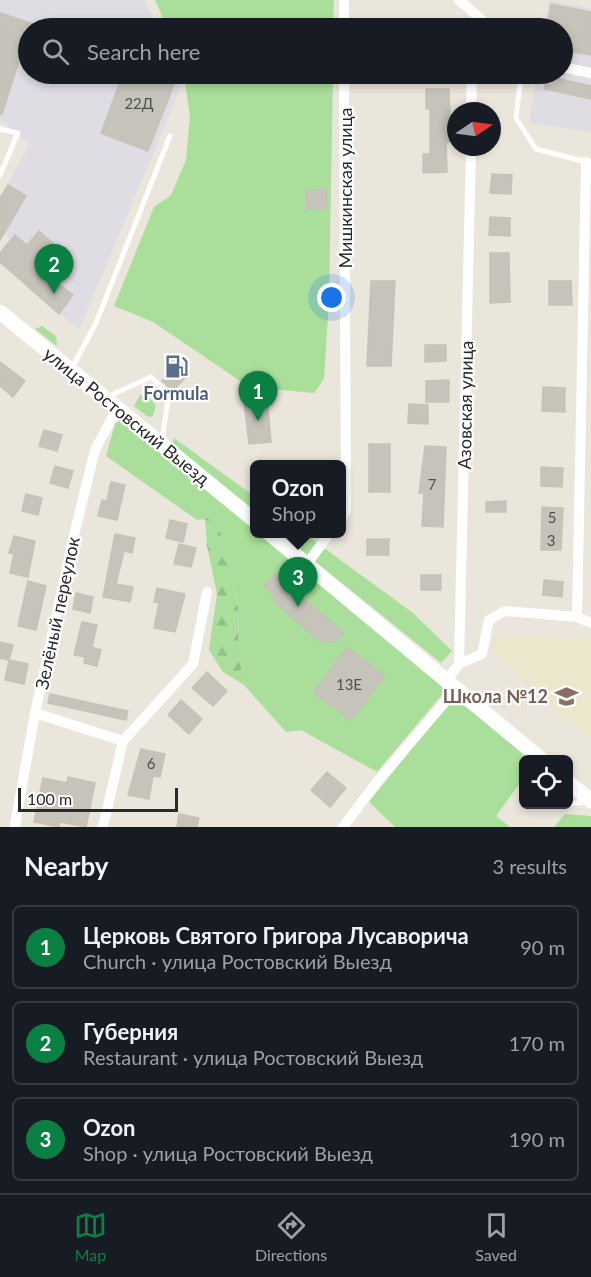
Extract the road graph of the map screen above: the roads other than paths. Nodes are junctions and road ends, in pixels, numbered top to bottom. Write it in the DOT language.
graph roads {
  1 [pos="344,0"];
  2 [pos="459,0"];
  3 [pos="474,13"];
  4 [pos="344,18"];
  5 [pos="474,18"];
  6 [pos="480,18"];
  7 [pos="573,69"];
  8 [pos="591,73"];
  9 [pos="344,84"];
  10 [pos="472,84"];
  11 [pos="519,84"];
  12 [pos="471,102"];
  13 [pos="0,129"];
  14 [pos="170,136"];
  15 [pos="471,156"];
  16 [pos="588,162"];
  17 [pos="0,175"];
  18 [pos="0,312"];
  19 [pos="71,370"];
  20 [pos="112,402"];
  21 [pos="161,443"];
  22 [pos="346,460"];
  23 [pos="250,516"];
  24 [pos="275,538"];
  25 [pos="326,538"];
  26 [pos="307,564"];
  27 [pos="207,592"];
  28 [pos="577,617"];
  29 [pos="591,623"];
  30 [pos="459,664"];
  31 [pos="452,684"];
  32 [pos="35,713"];
  33 [pos="123,741"];
  34 [pos="537,755"];
  35 [pos="573,786"];
  36 [pos="591,801"];
  37 [pos="573,804"];
  38 [pos="15,825"];
  39 [pos="103,827"];
  40 [pos="343,827"];
  1 -- 4 [label="street"];
  2 -- 3 [label="street"];
  3 -- 5 [label="street"];
  3 -- 6 [label="street"];
  7 -- 8 [label="street"];
  9 -- 22 [label="street, Мишкинская улица"];
  10 -- 12 [label="street"];
  11 -- 16 [label="lane"];
  13 -- 17 [label="lane"];
  14 -- 19 [label="lane"];
  15 -- 30 [label="street, Азовская улица"];
  16 -- 28 [label="street"];
  18 -- 19 [label="main road, улица Ростовский Выезд"];
  19 -- 20 [label="main road, улица Ростовский Выезд"];
  20 -- 21 [label="main road, улица Ростовский Выезд"];
  20 -- 21 [label="lane"];
  20 -- 32 [label="street, Зелёный переулок"];
  21 -- 23 [label="main road, улица Ростовский Выезд"];
  24 -- 26 [label="main road"];
  25 -- 26 [label="street"];
  26 -- 31 [label="main road"];
  27 -- 33 [label="street"];
  28 -- 29 [label="street"];
  28 -- 30 [label="street"];
  30 -- 31 [label="street"];
  31 -- 34 [label="main road"];
  31 -- 40 [label="street"];
  32 -- 33 [label="street"];
  32 -- 38 [label="street, Зелёный переулок"];
  33 -- 39 [label="street"];
  35 -- 36 [label="main road"];
  36 -- 37 [label="lane"];
}
